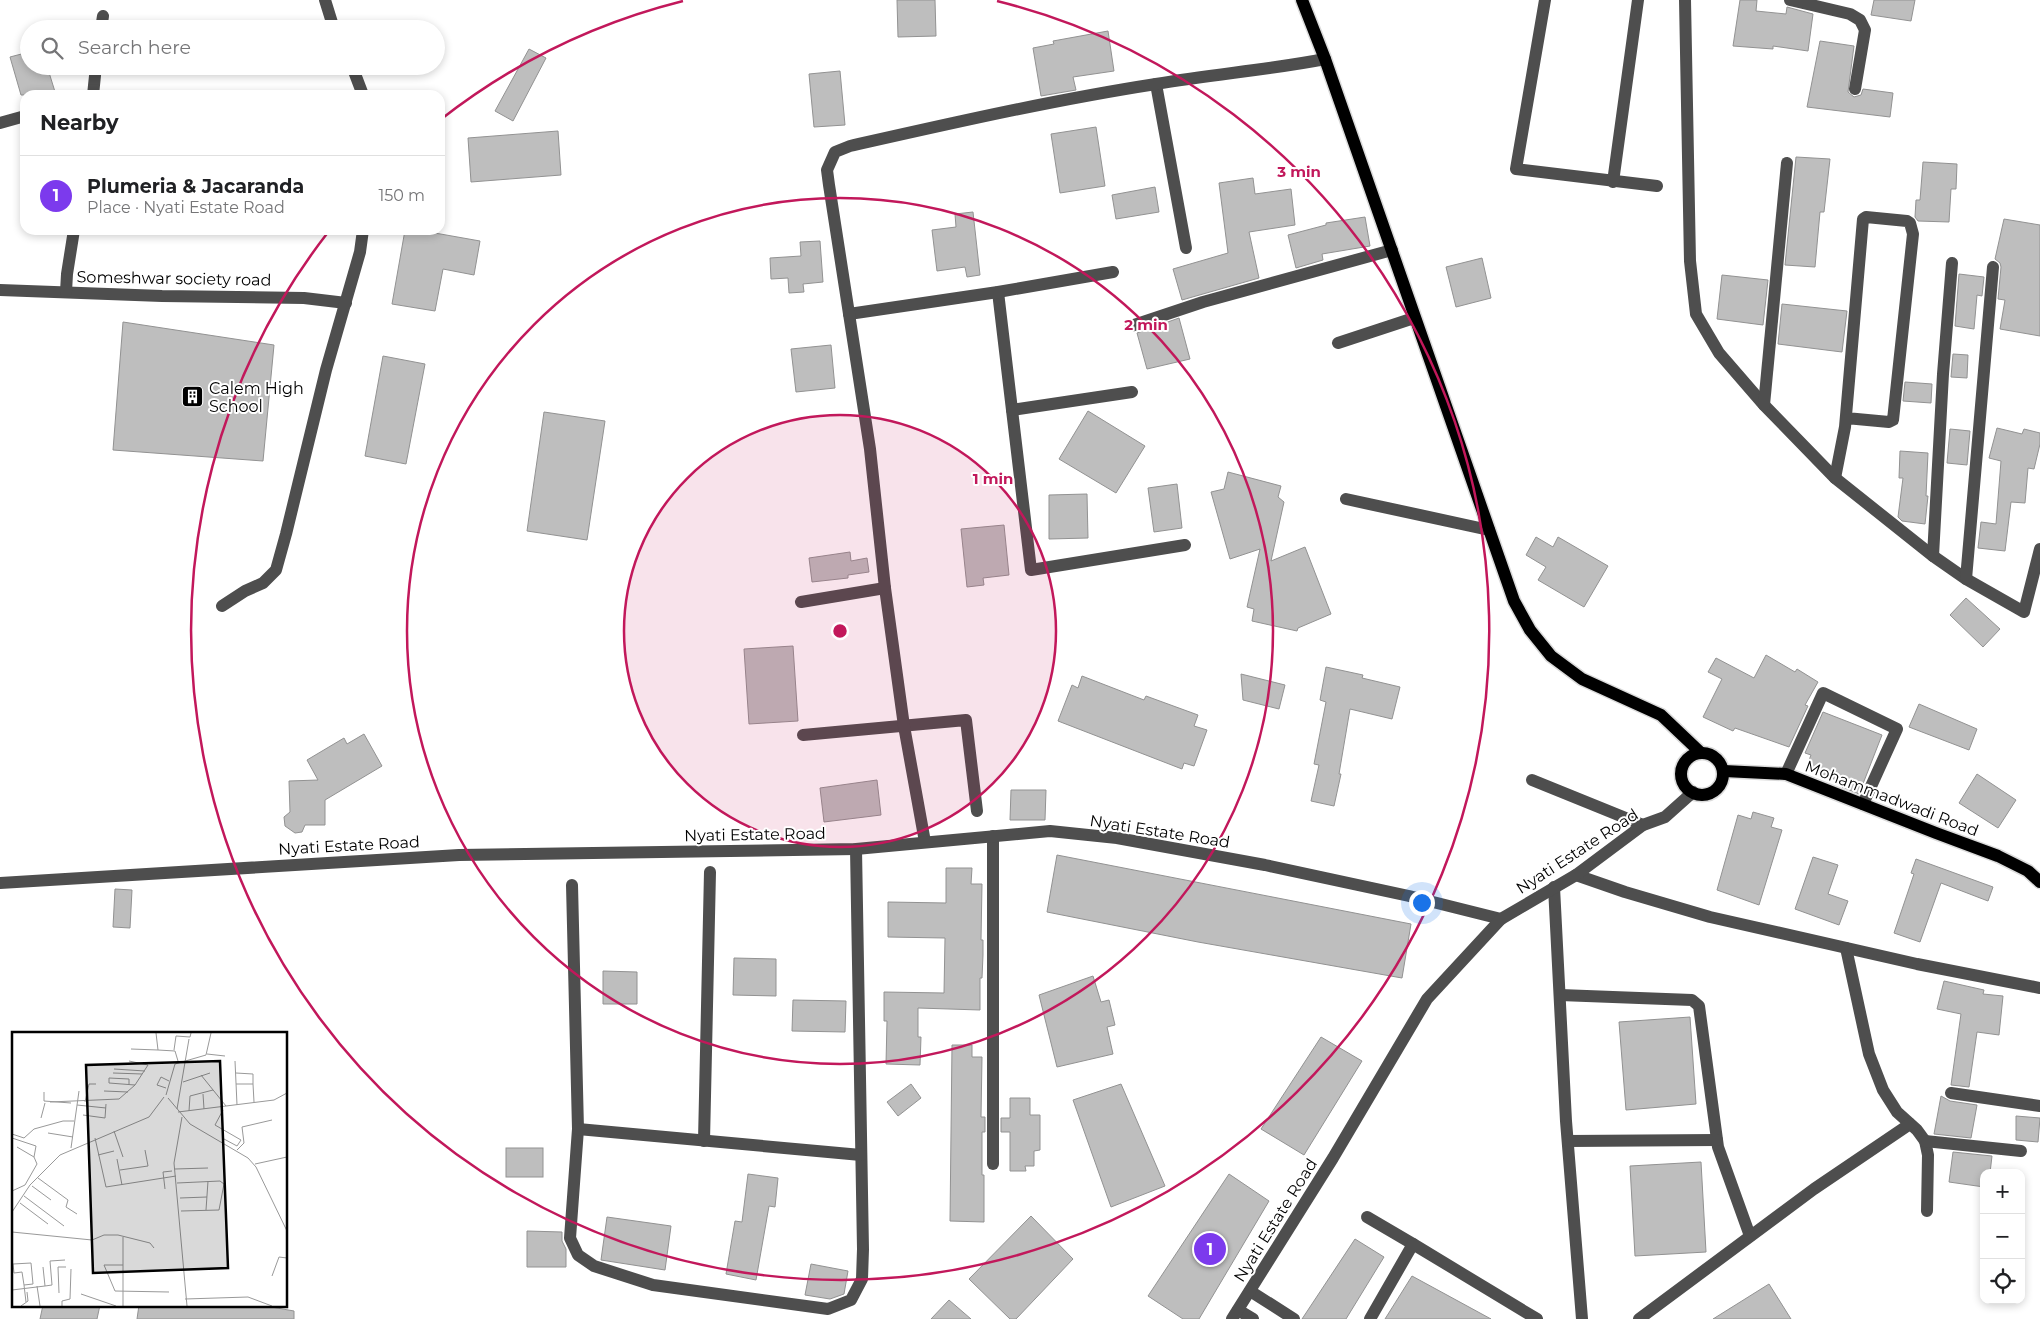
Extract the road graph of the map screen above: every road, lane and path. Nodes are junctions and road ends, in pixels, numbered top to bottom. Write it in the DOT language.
graph roads {
  1 [pos="1302,0"];
  2 [pos="1545,0"];
  3 [pos="1638,0"];
  4 [pos="1685,0"];
  5 [pos="1790,0"];
  6 [pos="325,1"];
  7 [pos="331,20"];
  8 [pos="1326,59"];
  9 [pos="95,75"];
  10 [pos="355,75"];
  11 [pos="1156,84"];
  12 [pos="94,90"];
  13 [pos="360,90"];
  14 [pos="1855,90"];
  15 [pos="20,117"];
  16 [pos="0,123"];
  17 [pos="1786,163"];
  18 [pos="1613,182"];
  19 [pos="1657,186"];
  20 [pos="73,235"];
  21 [pos="362,235"];
  22 [pos="1186,248"];
  23 [pos="1392,250"];
  24 [pos="1952,263"];
  25 [pos="1993,268"];
  26 [pos="1113,272"];
  27 [pos="0,290"];
  28 [pos="66,292"];
  29 [pos="998,292"];
  30 [pos="346,303"];
  31 [pos="849,314"];
  32 [pos="1414,318"];
  33 [pos="1130,326"];
  34 [pos="1338,343"];
  35 [pos="1132,392"];
  36 [pos="1764,406"];
  37 [pos="1012,410"];
  38 [pos="1846,418"];
  39 [pos="1835,478"];
  40 [pos="1346,499"];
  41 [pos="1489,530"];
  42 [pos="1184,545"];
  43 [pos="2040,549"];
  44 [pos="1933,556"];
  45 [pos="1966,579"];
  46 [pos="885,588"];
  47 [pos="801,602"];
  48 [pos="222,606"];
  49 [pos="904,726"];
  50 [pos="803,735"];
  51 [pos="1700,752"];
  52 [pos="1724,772"];
  53 [pos="1786,774"];
  54 [pos="1532,780"];
  55 [pos="1693,792"];
  56 [pos="1863,804"];
  57 [pos="977,811"];
  58 [pos="1643,825"];
  59 [pos="993,836"];
  60 [pos="925,842"];
  61 [pos="856,849"];
  62 [pos="710,872"];
  63 [pos="1576,875"];
  64 [pos="2040,882"];
  65 [pos="0,883"];
  66 [pos="572,885"];
  67 [pos="1554,887"];
  68 [pos="1500,919"];
  69 [pos="1846,948"];
  70 [pos="2040,988"];
  71 [pos="1560,995"];
  72 [pos="1951,1093"];
  73 [pos="2040,1106"];
  74 [pos="1910,1124"];
  75 [pos="578,1129"];
  76 [pos="1717,1140"];
  77 [pos="704,1141"];
  78 [pos="1925,1141"];
  79 [pos="1568,1142"];
  80 [pos="2021,1151"];
  81 [pos="860,1155"];
  82 [pos="994,1164"];
  83 [pos="1927,1211"];
  84 [pos="1367,1217"];
  85 [pos="1750,1236"];
  86 [pos="1413,1244"];
  87 [pos="1250,1291"];
  88 [pos="1235,1314"];
  89 [pos="1253,1319"];
  90 [pos="1294,1319"];
  91 [pos="1370,1319"];
  92 [pos="1537,1319"];
  93 [pos="1582,1319"];
  94 [pos="1639,1319"];
  1 -- 8 [label="main road"];
  2 -- 18 [label="street"];
  3 -- 18 [label="street"];
  4 -- 36 [label="street"];
  5 -- 14 [label="street"];
  6 -- 7 [label="street"];
  8 -- 11 [label="street"];
  8 -- 23 [label="main road"];
  9 -- 12 [label="street"];
  10 -- 13 [label="street"];
  11 -- 22 [label="street"];
  11 -- 31 [label="street"];
  15 -- 16 [label="street"];
  17 -- 36 [label="street"];
  18 -- 19 [label="street"];
  20 -- 28 [label="street"];
  21 -- 30 [label="street"];
  23 -- 32 [label="main road"];
  23 -- 33 [label="street"];
  24 -- 44 [label="street"];
  25 -- 45 [label="street"];
  26 -- 29 [label="street"];
  27 -- 28 [label="street, Someshwar society road"];
  28 -- 30 [label="street, Someshwar society road"];
  29 -- 31 [label="street"];
  29 -- 37 [label="street"];
  30 -- 48 [label="street"];
  31 -- 46 [label="street"];
  32 -- 34 [label="street"];
  32 -- 41 [label="main road"];
  35 -- 37 [label="street"];
  36 -- 39 [label="street"];
  37 -- 42 [label="street"];
  38 -- 38 [label="street"];
  38 -- 39 [label="street"];
  39 -- 44 [label="street"];
  40 -- 41 [label="street"];
  41 -- 51 [label="main road"];
  43 -- 45 [label="street"];
  44 -- 45 [label="street"];
  46 -- 47 [label="street"];
  46 -- 49 [label="street"];
  49 -- 50 [label="street"];
  49 -- 57 [label="street"];
  49 -- 60 [label="street"];
  51 -- 52 [label="main road"];
  51 -- 55 [label="main road"];
  52 -- 53 [label="main road, Mohammadwadi Road"];
  52 -- 55 [label="main road"];
  53 -- 56 [label="main road, Mohammadwadi Road"];
  53 -- 56 [label="street"];
  54 -- 58 [label="street"];
  55 -- 58 [label="street, Nyati Estate Road"];
  56 -- 64 [label="main road, Mohammadwadi Road"];
  58 -- 63 [label="street, Nyati Estate Road"];
  59 -- 60 [label="street, Nyati Estate Road"];
  59 -- 68 [label="street, Nyati Estate Road"];
  59 -- 82 [label="street"];
  60 -- 61 [label="street, Nyati Estate Road"];
  61 -- 65 [label="street, Nyati Estate Road"];
  61 -- 81 [label="street"];
  62 -- 77 [label="street"];
  63 -- 67 [label="street, Nyati Estate Road"];
  63 -- 69 [label="street"];
  66 -- 75 [label="street"];
  67 -- 68 [label="street, Nyati Estate Road"];
  67 -- 71 [label="street"];
  68 -- 87 [label="street, Nyati Estate Road"];
  69 -- 70 [label="street"];
  69 -- 74 [label="street"];
  71 -- 76 [label="street"];
  71 -- 79 [label="street"];
  72 -- 73 [label="street"];
  74 -- 78 [label="street"];
  74 -- 85 [label="street"];
  75 -- 77 [label="street"];
  75 -- 81 [label="street"];
  76 -- 79 [label="street"];
  76 -- 85 [label="street"];
  77 -- 81 [label="street"];
  78 -- 80 [label="street"];
  78 -- 83 [label="street"];
  79 -- 93 [label="street"];
  84 -- 86 [label="street"];
  85 -- 94 [label="street"];
  86 -- 91 [label="street"];
  86 -- 92 [label="street"];
  87 -- 88 [label="street, Nyati Estate Road"];
  87 -- 90 [label="street"];
  88 -- 89 [label="street"];
}
